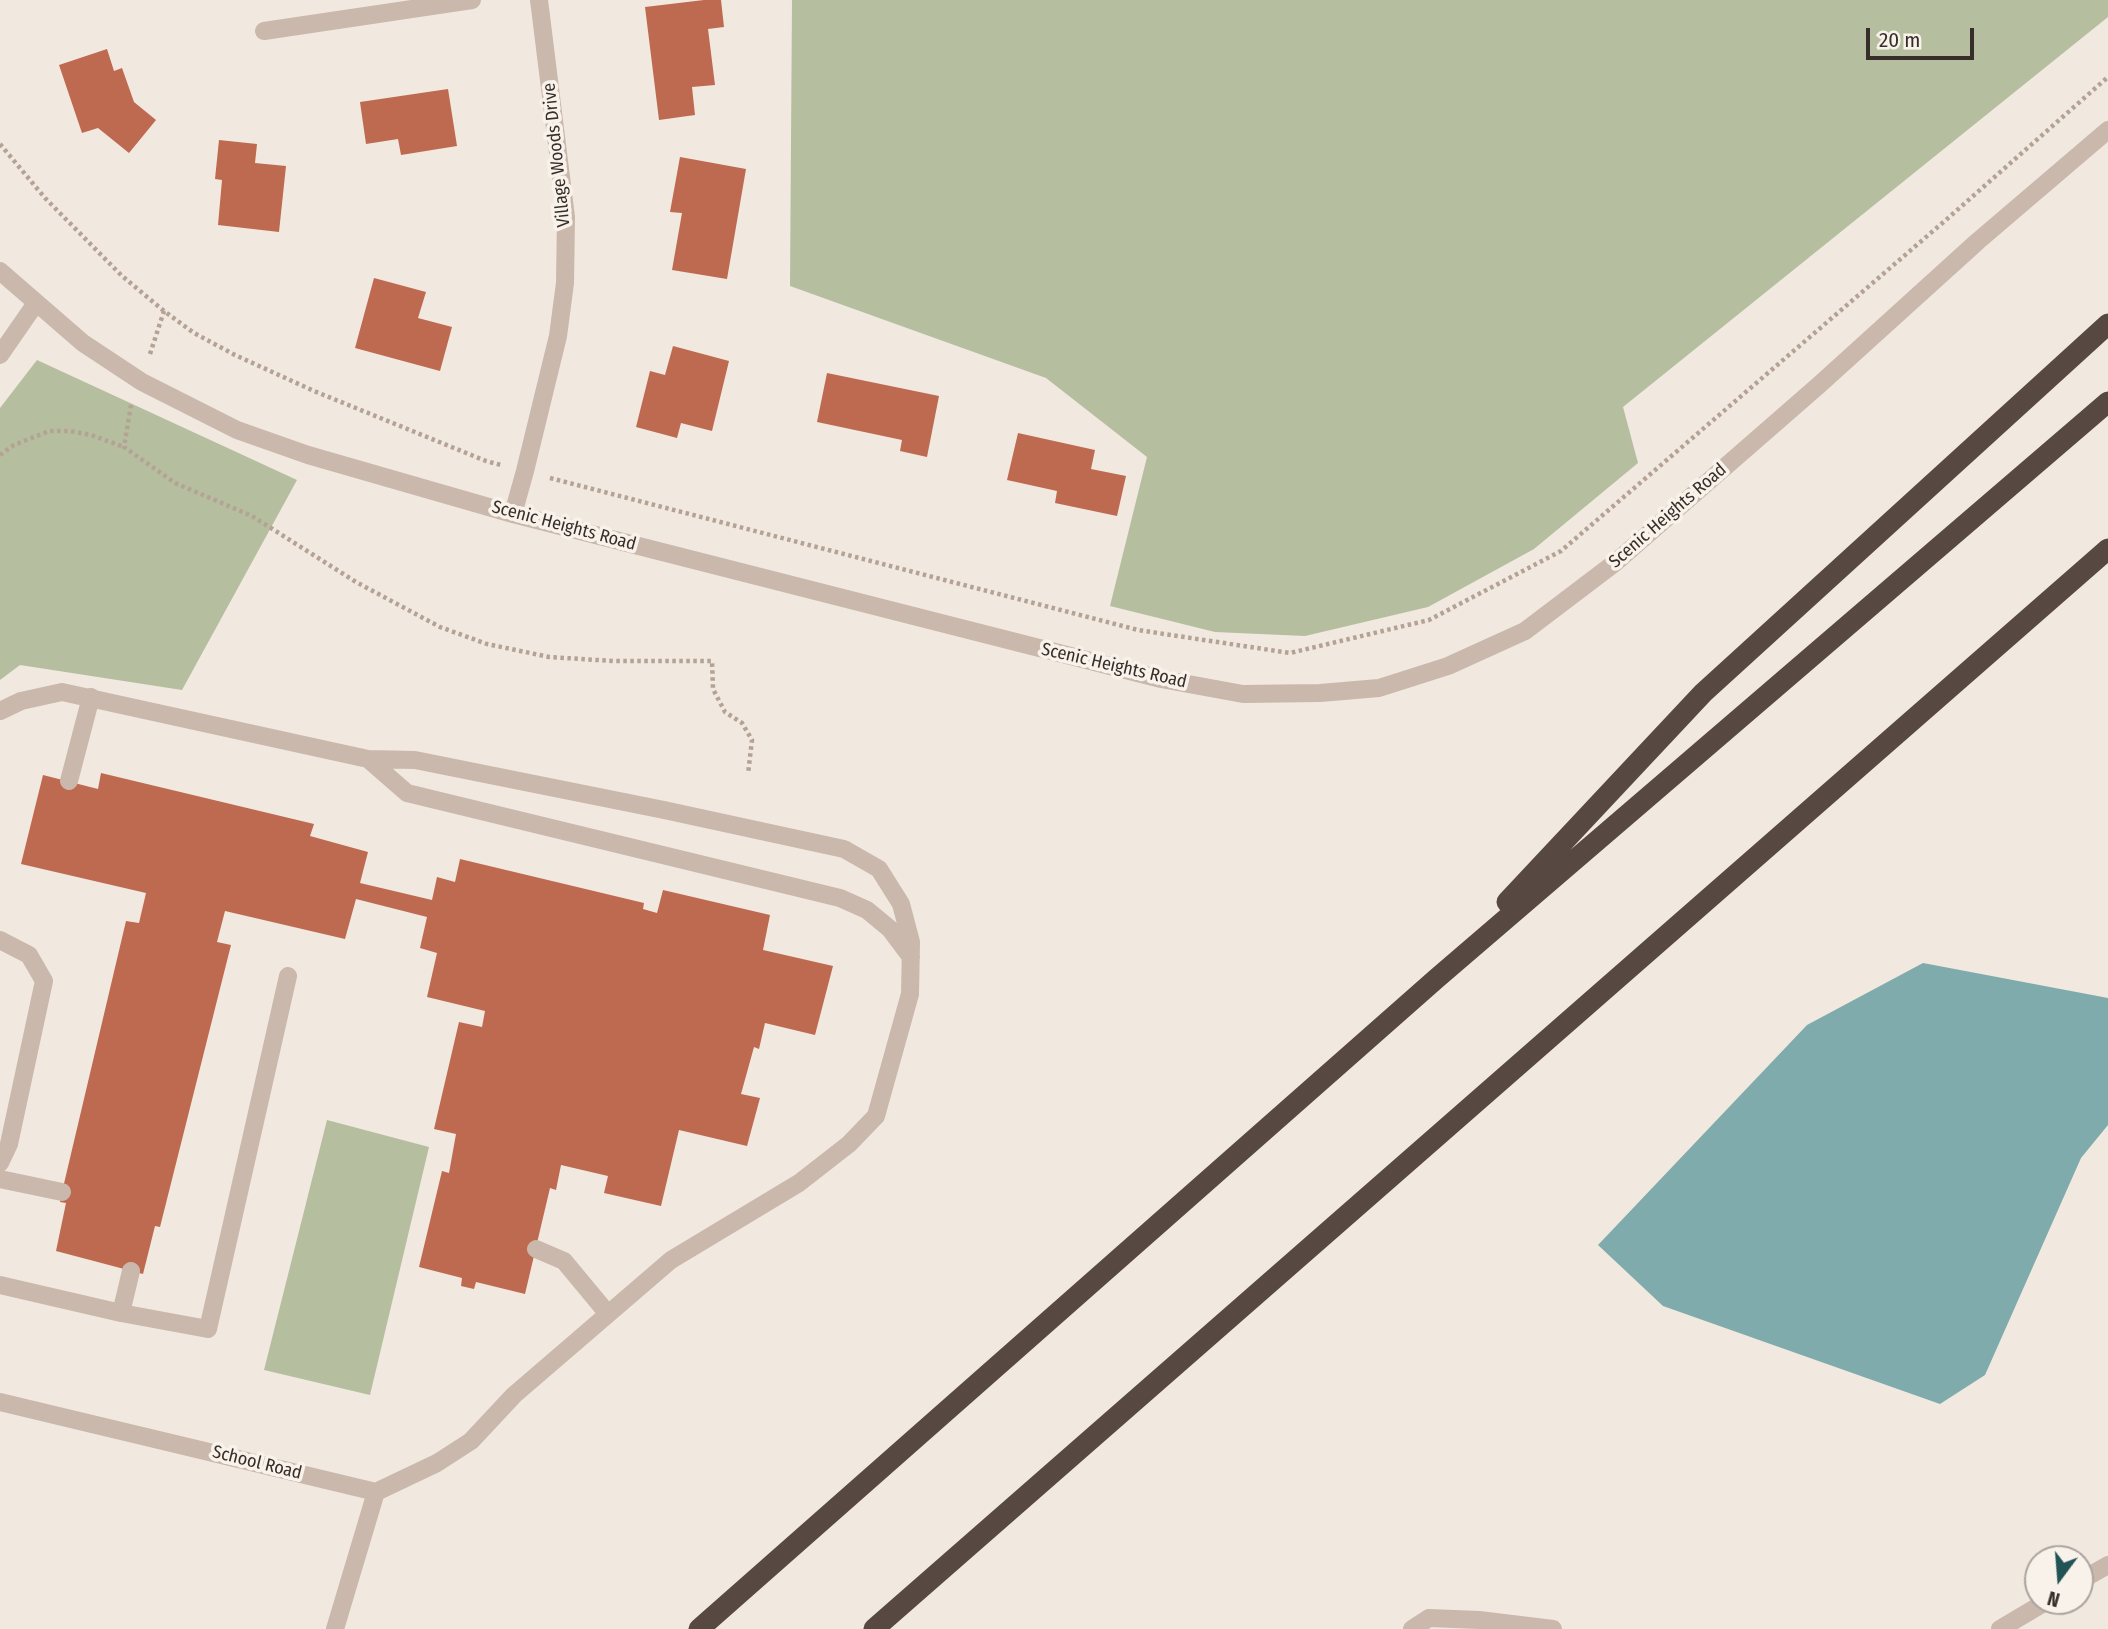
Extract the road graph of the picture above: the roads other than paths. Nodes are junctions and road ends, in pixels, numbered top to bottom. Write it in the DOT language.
graph roads {
  1 [pos="472,0"];
  2 [pos="539,0"];
  3 [pos="264,31"];
  4 [pos="2108,130"];
  5 [pos="0,271"];
  6 [pos="36,303"];
  7 [pos="2108,324"];
  8 [pos="0,355"];
  9 [pos="2108,402"];
  10 [pos="513,514"];
  11 [pos="2108,548"];
  12 [pos="91,697"];
  13 [pos="0,711"];
  14 [pos="368,759"];
  15 [pos="69,781"];
  16 [pos="0,940"];
  17 [pos="911,957"];
  18 [pos="288,976"];
  19 [pos="1436,979"];
  20 [pos="0,1163"];
  21 [pos="0,1179"];
  22 [pos="62,1192"];
  23 [pos="536,1249"];
  24 [pos="131,1271"];
  25 [pos="0,1284"];
  26 [pos="121,1313"];
  27 [pos="608,1314"];
  28 [pos="0,1402"];
  29 [pos="376,1492"];
  30 [pos="2024,1615"];
  31 [pos="335,1629"];
  32 [pos="699,1629"];
  33 [pos="874,1629"];
  34 [pos="1412,1629"];
  35 [pos="1553,1629"];
  36 [pos="2000,1629"];
  1 -- 3 [label="street"];
  2 -- 10 [label="street, Village Woods Drive"];
  4 -- 10 [label="street, Scenic Heights Road"];
  5 -- 6 [label="street, Scenic Heights Road"];
  6 -- 8 [label="street"];
  6 -- 10 [label="street, Scenic Heights Road"];
  7 -- 19 [label="highway"];
  9 -- 19 [label="highway"];
  11 -- 33 [label="highway"];
  12 -- 13 [label="street"];
  12 -- 14 [label="street"];
  12 -- 15 [label="street"];
  14 -- 17 [label="street"];
  14 -- 17 [label="street"];
  16 -- 20 [label="street"];
  17 -- 27 [label="street"];
  18 -- 26 [label="street"];
  19 -- 32 [label="highway"];
  21 -- 22 [label="street"];
  23 -- 27 [label="street"];
  24 -- 26 [label="street"];
  25 -- 26 [label="street"];
  27 -- 29 [label="street"];
  28 -- 29 [label="street, School Road"];
  29 -- 31 [label="street"];
  30 -- 36 [label="street"];
  34 -- 35 [label="street"];
}
